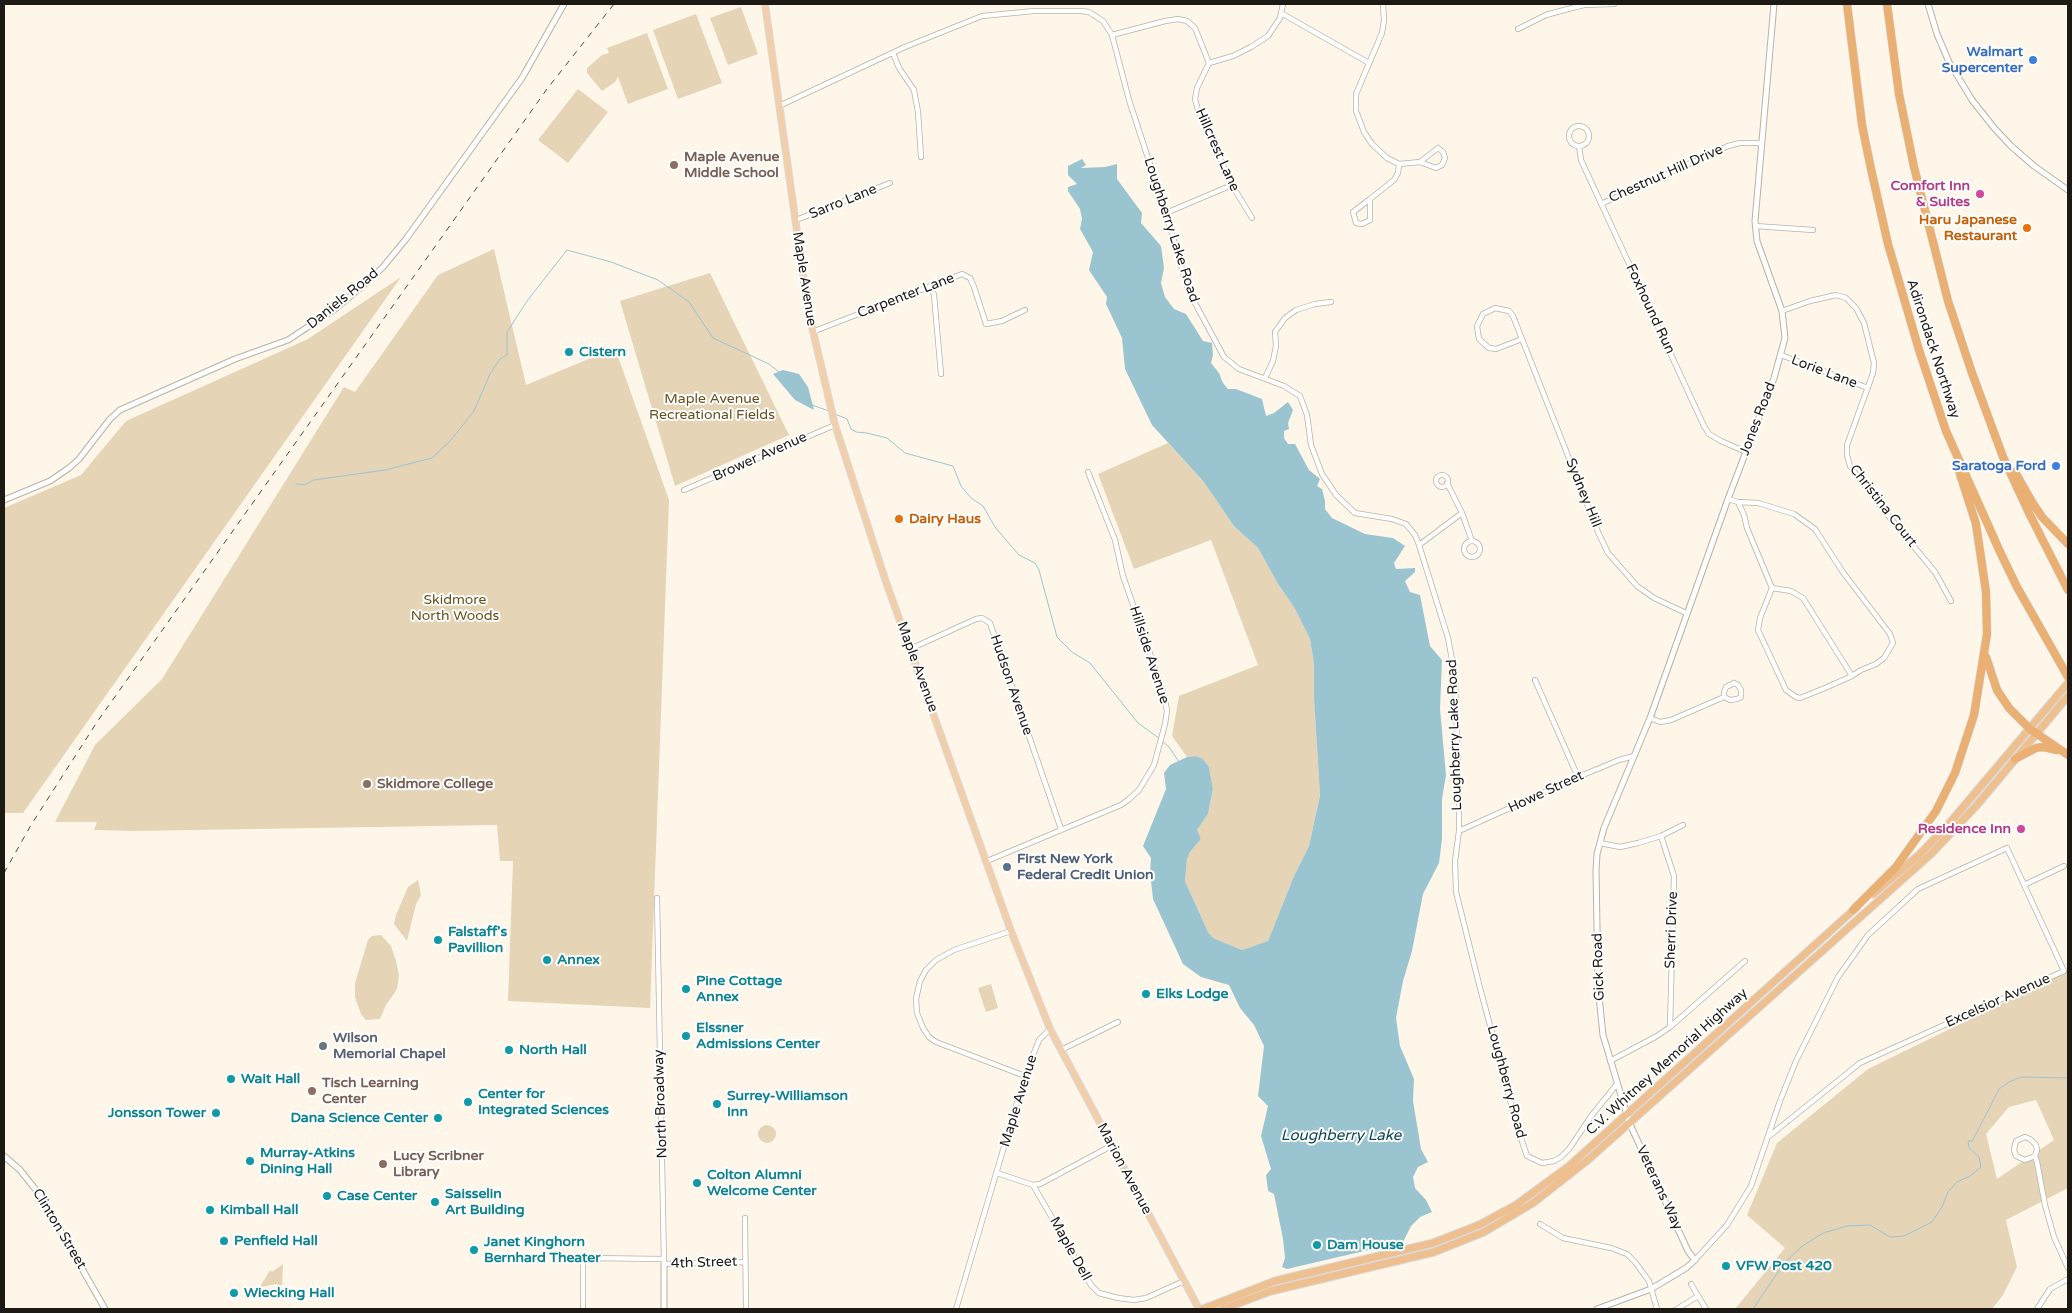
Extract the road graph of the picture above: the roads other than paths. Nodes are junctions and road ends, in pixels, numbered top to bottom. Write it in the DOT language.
graph roads {
  1 [pos="564,4"];
  2 [pos="765,4"];
  3 [pos="1283,4"];
  4 [pos="1383,4"];
  5 [pos="1614,4"];
  6 [pos="1774,4"];
  7 [pos="1847,4"];
  8 [pos="1887,4"];
  9 [pos="1928,4"];
  10 [pos="1281,12"];
  11 [pos="1518,29"];
  12 [pos="1112,35"];
  13 [pos="893,53"];
  14 [pos="1209,63"];
  15 [pos="1369,63"];
  16 [pos="779,106"];
  17 [pos="1762,142"];
  18 [pos="1579,146"];
  19 [pos="921,157"];
  20 [pos="1420,162"];
  21 [pos="1399,164"];
  22 [pos="890,183"];
  23 [pos="1232,185"];
  24 [pos="2068,190"];
  25 [pos="1370,199"];
  26 [pos="1601,204"];
  27 [pos="1166,213"];
  28 [pos="1252,218"];
  29 [pos="796,220"];
  30 [pos="1755,226"];
  31 [pos="1813,230"];
  32 [pos="931,286"];
  33 [pos="1331,302"];
  34 [pos="1025,310"];
  35 [pos="1782,311"];
  36 [pos="812,332"];
  37 [pos="1522,339"];
  38 [pos="1781,355"];
  39 [pos="941,374"];
  40 [pos="1264,378"];
  41 [pos="1868,388"];
  42 [pos="835,425"];
  43 [pos="1992,428"];
  44 [pos="1946,431"];
  45 [pos="1746,452"];
  46 [pos="1088,472"];
  47 [pos="1448,483"];
  48 [pos="684,490"];
  49 [pos="1728,499"];
  50 [pos="4,500"];
  51 [pos="1738,502"];
  52 [pos="1462,513"];
  53 [pos="1472,541"];
  54 [pos="2068,544"];
  55 [pos="1419,545"];
  56 [pos="1772,588"];
  57 [pos="2068,590"];
  58 [pos="1951,601"];
  59 [pos="1686,613"];
  60 [pos="910,649"];
  61 [pos="1985,652"];
  62 [pos="1852,676"];
  63 [pos="2068,677"];
  64 [pos="1535,680"];
  65 [pos="2068,683"];
  66 [pos="1724,697"];
  67 [pos="2066,698"];
  68 [pos="1650,718"];
  69 [pos="2033,731"];
  70 [pos="2067,754"];
  71 [pos="1634,756"];
  72 [pos="2015,759"];
  73 [pos="1578,777"];
  74 [pos="1608,817"];
  75 [pos="1684,825"];
  76 [pos="1061,829"];
  77 [pos="1459,830"];
  78 [pos="1661,836"];
  79 [pos="1600,842"];
  80 [pos="987,861"];
  81 [pos="2064,866"];
  82 [pos="1456,882"];
  83 [pos="2024,885"];
  84 [pos="657,898"];
  85 [pos="1853,910"];
  86 [pos="1011,931"];
  87 [pos="1745,961"];
  88 [pos="1118,1022"];
  89 [pos="1670,1027"];
  90 [pos="1050,1029"];
  91 [pos="1061,1050"];
  92 [pos="1610,1061"];
  93 [pos="1025,1076"];
  94 [pos="1617,1084"];
  95 [pos="1627,1114"];
  96 [pos="1629,1122"];
  97 [pos="1768,1137"];
  98 [pos="1111,1146"];
  99 [pos="4,1156"];
  100 [pos="2035,1156"];
  101 [pos="997,1173"];
  102 [pos="1033,1185"];
  103 [pos="745,1218"];
  104 [pos="1540,1224"];
  105 [pos="1695,1260"];
  106 [pos="664,1262"];
  107 [pos="745,1262"];
  108 [pos="2068,1268"];
  109 [pos="2068,1279"];
  110 [pos="1184,1282"];
  111 [pos="1691,1284"];
  112 [pos="1651,1289"];
  113 [pos="1698,1296"];
  114 [pos="105,1309"];
  115 [pos="583,1309"];
  116 [pos="664,1309"];
  117 [pos="746,1309"];
  118 [pos="956,1309"];
  119 [pos="1201,1309"];
  120 [pos="1223,1309"];
  121 [pos="1597,1309"];
  122 [pos="1656,1309"];
  123 [pos="1677,1309"];
  124 [pos="1706,1309"];
  125 [pos="2037,1309"];
  1 -- 50 [label="street, Daniels Road"];
  2 -- 16 [label="main road, Maple Avenue"];
  3 -- 10 [label="street"];
  4 -- 15 [label="street"];
  5 -- 11 [label="street"];
  6 -- 17 [label="street, Jones Road"];
  7 -- 44 [label="highway, Adirondack Northway"];
  8 -- 43 [label="highway, Adirondack Northway"];
  9 -- 24 [label="street"];
  10 -- 14 [label="street"];
  10 -- 15 [label="street"];
  12 -- 13 [label="street, Loughberry Lake Road"];
  12 -- 14 [label="street"];
  12 -- 27 [label="street, Loughberry Lake Road"];
  13 -- 16 [label="street, Loughberry Lake Road"];
  13 -- 19 [label="street"];
  14 -- 23 [label="street, Hillcrest Lane"];
  15 -- 21 [label="street"];
  16 -- 29 [label="main road, Maple Avenue"];
  17 -- 26 [label="street, Chestnut Hill Drive"];
  17 -- 30 [label="street, Jones Road"];
  18 -- 18 [label="street, Foxhound Run"];
  18 -- 26 [label="street, Foxhound Run"];
  20 -- 20 [label="street"];
  20 -- 21 [label="street"];
  21 -- 25 [label="street"];
  22 -- 29 [label="street, Sarro Lane"];
  23 -- 27 [label="street"];
  23 -- 28 [label="street, Hillcrest Lane"];
  25 -- 25 [label="street"];
  26 -- 45 [label="street, Foxhound Run"];
  27 -- 40 [label="street, Loughberry Lake Road"];
  29 -- 36 [label="main road, Maple Avenue"];
  30 -- 31 [label="street"];
  30 -- 35 [label="street, Jones Road"];
  32 -- 34 [label="street, Carpenter Lane"];
  32 -- 36 [label="street, Carpenter Lane"];
  32 -- 39 [label="street"];
  33 -- 40 [label="street"];
  35 -- 38 [label="street, Jones Road"];
  35 -- 41 [label="street, Christina Court"];
  36 -- 42 [label="main road, Maple Avenue"];
  37 -- 37 [label="street, Sydney Hill"];
  37 -- 59 [label="street, Sydney Hill"];
  38 -- 41 [label="street, Lorie Lane"];
  38 -- 45 [label="street, Jones Road"];
  40 -- 55 [label="street, Loughberry Lake Road"];
  41 -- 58 [label="street, Christina Court"];
  42 -- 48 [label="street, Brower Avenue"];
  42 -- 60 [label="main road, Maple Avenue"];
  43 -- 54 [label="highway"];
  43 -- 57 [label="highway, Adirondack Northway"];
  44 -- 61 [label="highway"];
  44 -- 63 [label="highway, Adirondack Northway"];
  45 -- 49 [label="street, Jones Road"];
  46 -- 76 [label="street, Hillside Avenue"];
  47 -- 52 [label="street"];
  49 -- 51 [label="street"];
  49 -- 59 [label="street, Jones Road"];
  51 -- 56 [label="street"];
  51 -- 62 [label="street"];
  52 -- 53 [label="street"];
  52 -- 55 [label="street"];
  55 -- 77 [label="street, Loughberry Lake Road"];
  56 -- 62 [label="street"];
  56 -- 62 [label="street"];
  59 -- 68 [label="street, Jones Road"];
  60 -- 76 [label="street, Hudson Avenue"];
  60 -- 80 [label="main road, Maple Avenue"];
  61 -- 69 [label="highway"];
  61 -- 85 [label="highway"];
  64 -- 73 [label="street"];
  65 -- 69 [label="highway, C.V. Whitney Memorial Highway"];
  66 -- 68 [label="street"];
  67 -- 69 [label="highway, C.V. Whitney Memorial Highway"];
  68 -- 71 [label="street, Jones Road"];
  69 -- 70 [label="highway"];
  69 -- 72 [label="highway, C.V. Whitney Memorial Highway"];
  69 -- 85 [label="highway, C.V. Whitney Memorial Highway"];
  70 -- 72 [label="highway"];
  71 -- 73 [label="street, Howe Street"];
  71 -- 74 [label="street, Jones Road"];
  72 -- 96 [label="highway, C.V. Whitney Memorial Highway"];
  73 -- 77 [label="street, Howe Street"];
  74 -- 79 [label="street, Gick Road"];
  75 -- 78 [label="street"];
  76 -- 80 [label="street, Hillside Avenue"];
  77 -- 82 [label="street, Loughberry Lake Road"];
  78 -- 79 [label="street"];
  78 -- 89 [label="street, Sherri Drive"];
  79 -- 92 [label="street, Gick Road"];
  80 -- 86 [label="main road, Maple Avenue"];
  81 -- 83 [label="street"];
  82 -- 94 [label="street, Loughberry Road"];
  83 -- 97 [label="street, Excelsior Avenue"];
  83 -- 97 [label="street, Excelsior Avenue"];
  84 -- 106 [label="street, North Broadway"];
  85 -- 95 [label="highway, C.V. Whitney Memorial Highway"];
  86 -- 90 [label="main road, Maple Avenue"];
  86 -- 93 [label="street"];
  87 -- 89 [label="street"];
  88 -- 91 [label="street"];
  89 -- 92 [label="street"];
  90 -- 91 [label="main road, Marion Avenue"];
  90 -- 93 [label="street, Maple Avenue"];
  91 -- 98 [label="main road, Marion Avenue"];
  92 -- 94 [label="street, Gick Road"];
  93 -- 101 [label="street, Maple Avenue"];
  94 -- 95 [label="street, Gick Road"];
  95 -- 96 [label="street, Veterans Way"];
  95 -- 119 [label="highway, C.V. Whitney Memorial Highway"];
  96 -- 105 [label="street, Veterans Way"];
  96 -- 120 [label="highway, C.V. Whitney Memorial Highway"];
  97 -- 105 [label="street, Excelsior Avenue"];
  98 -- 102 [label="street"];
  98 -- 110 [label="main road, Marion Avenue"];
  99 -- 114 [label="street, Clinton Street"];
  100 -- 100 [label="street"];
  100 -- 108 [label="street"];
  101 -- 102 [label="street"];
  101 -- 118 [label="street, Maple Avenue"];
  102 -- 110 [label="street, Maple Dell"];
  103 -- 107 [label="street"];
  104 -- 112 [label="street"];
  105 -- 112 [label="street, Excelsior Avenue"];
  106 -- 107 [label="street, 4th Street"];
  106 -- 115 [label="street, 4th Street"];
  106 -- 116 [label="street, North Broadway"];
  107 -- 117 [label="street"];
  109 -- 125 [label="street"];
  110 -- 119 [label="main road, Marion Avenue"];
  111 -- 113 [label="street"];
  112 -- 121 [label="street, Excelsior Avenue"];
  112 -- 122 [label="street"];
  113 -- 123 [label="street"];
  113 -- 124 [label="street"];
}
